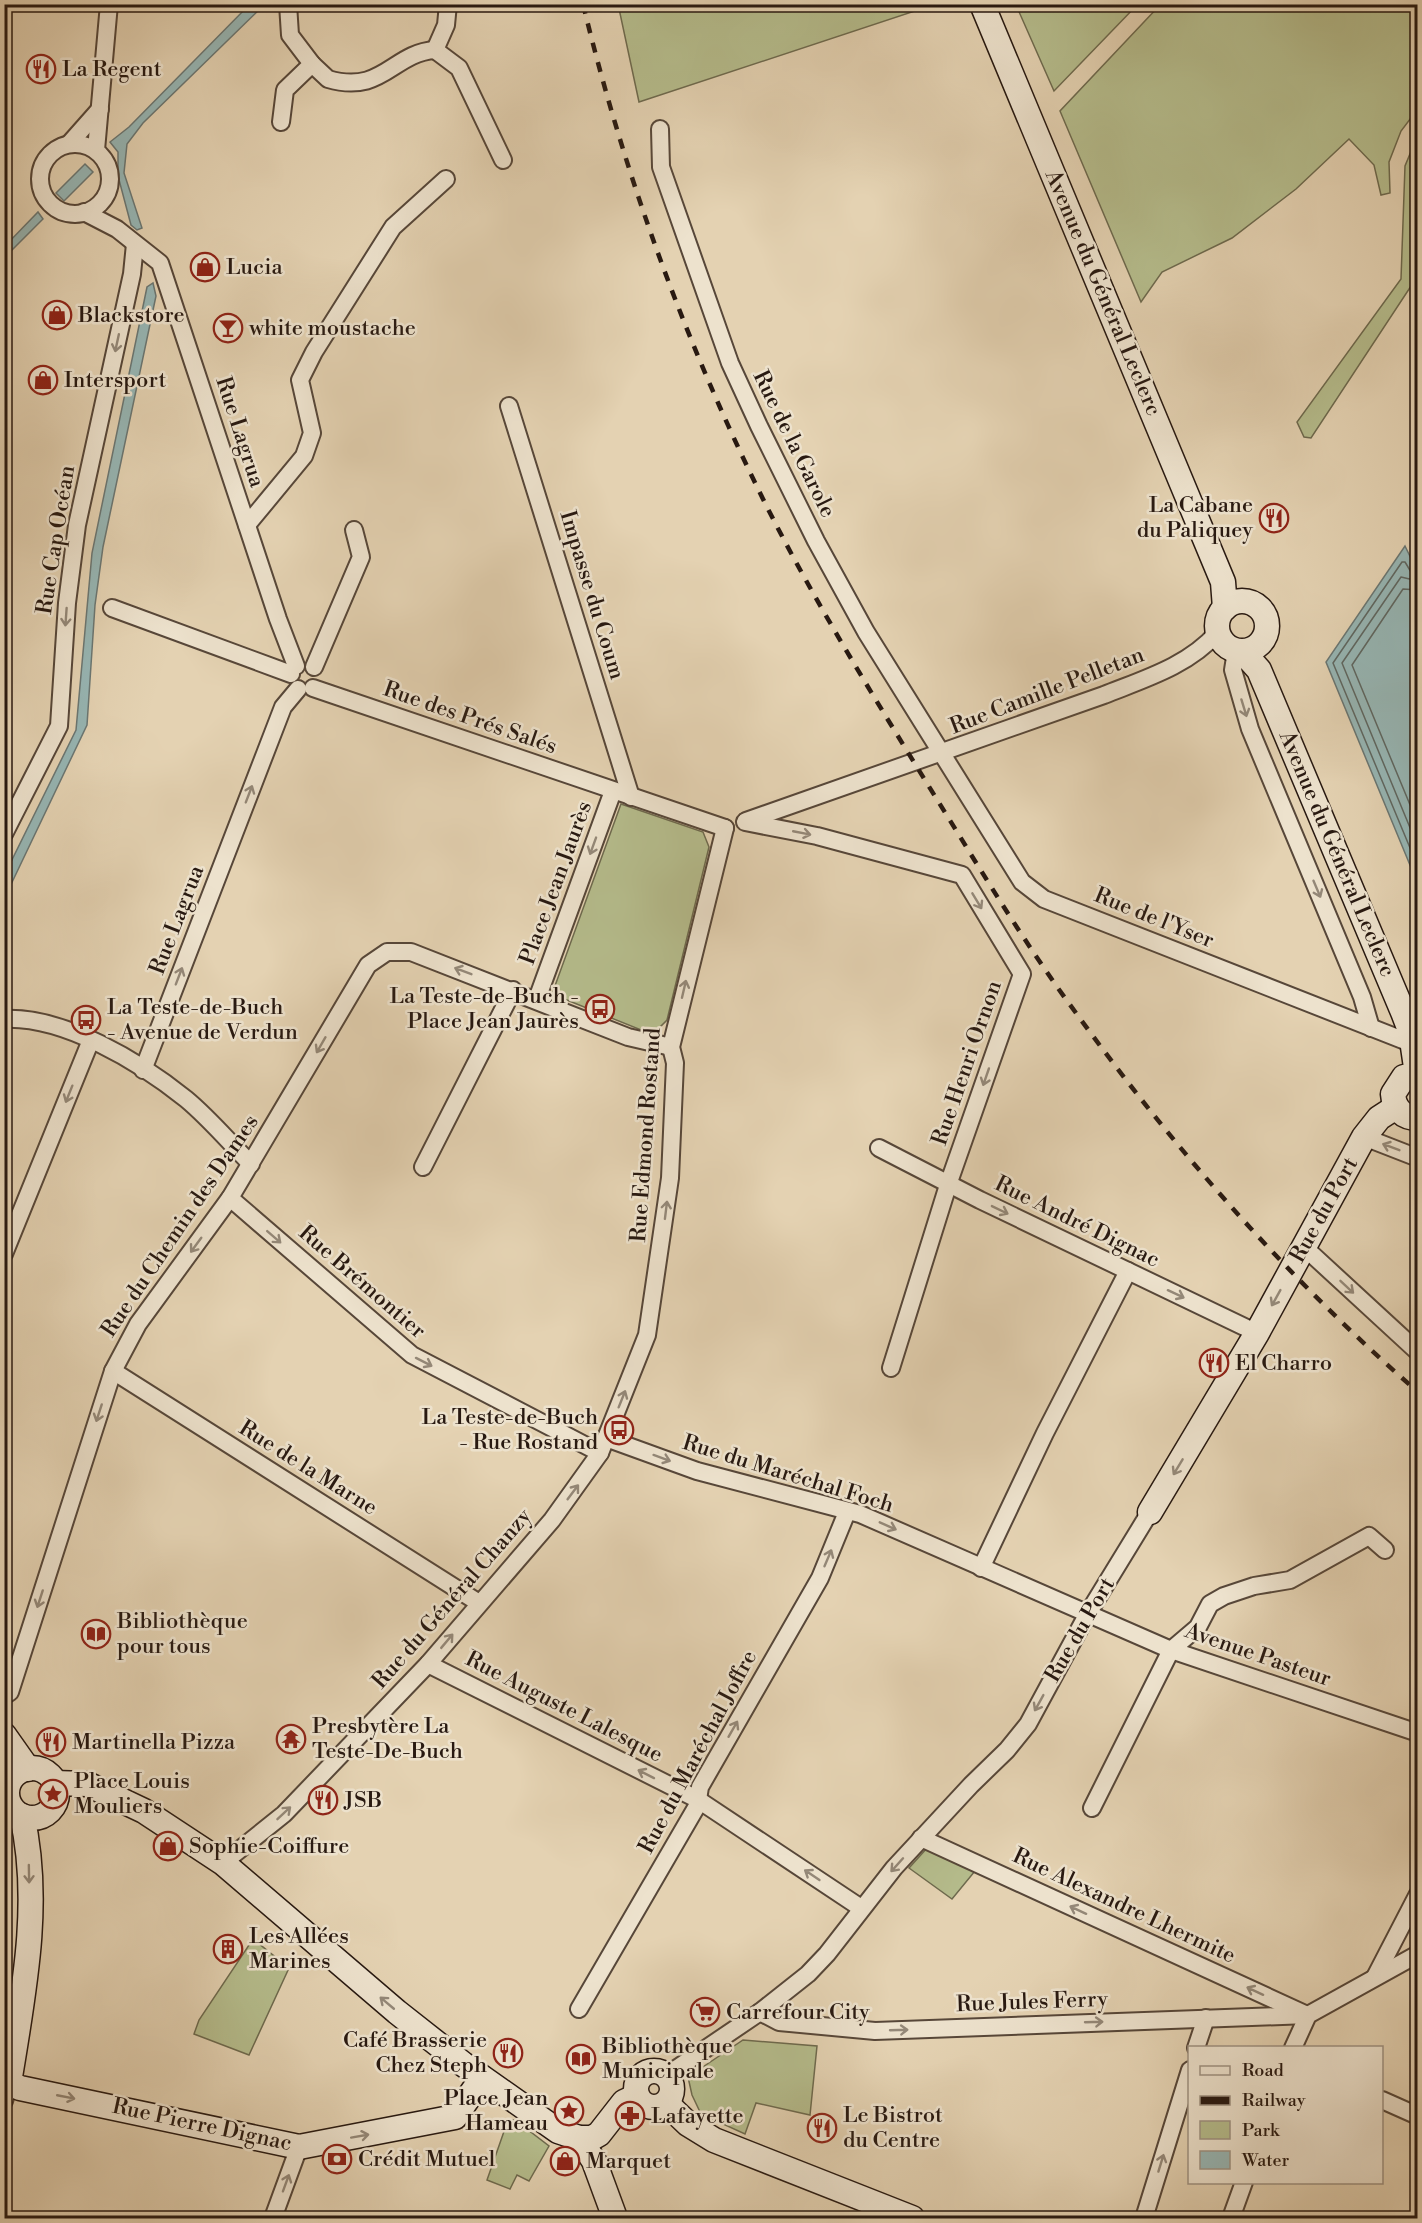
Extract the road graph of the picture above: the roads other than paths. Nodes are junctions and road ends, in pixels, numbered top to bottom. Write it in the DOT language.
graph roads {
  1 [pos="109,4"];
  2 [pos="288,4"];
  3 [pos="448,4"];
  4 [pos="982,4"];
  5 [pos="435,50"];
  6 [pos="312,64"];
  7 [pos="100,107"];
  8 [pos="281,122"];
  9 [pos="660,129"];
  10 [pos="69,144"];
  11 [pos="96,150"];
  12 [pos="503,160"];
  13 [pos="446,179"];
  14 [pos="106,196"];
  15 [pos="84,212"];
  16 [pos="117,229"];
  17 [pos="135,244"];
  18 [pos="509,406"];
  19 [pos="247,525"];
  20 [pos="354,530"];
  21 [pos="1235,605"];
  22 [pos="112,608"];
  23 [pos="1238,646"];
  24 [pos="299,679"];
  25 [pos="944,754"];
  26 [pos="613,791"];
  27 [pos="631,797"];
  28 [pos="745,822"];
  29 [pos="725,828"];
  30 [pos="4,834"];
  31 [pos="513,990"];
  32 [pos="537,999"];
  33 [pos="4,1019"];
  34 [pos="1371,1028"];
  35 [pos="91,1040"];
  36 [pos="1413,1044"];
  37 [pos="671,1047"];
  38 [pos="143,1070"];
  39 [pos="1417,1074"];
  40 [pos="1396,1107"];
  41 [pos="1418,1118"];
  42 [pos="1365,1137"];
  43 [pos="879,1148"];
  44 [pos="1418,1158"];
  45 [pos="251,1164"];
  46 [pos="423,1167"];
  47 [pos="949,1182"];
  48 [pos="230,1198"];
  49 [pos="1304,1247"];
  50 [pos="4,1254"];
  51 [pos="1128,1271"];
  52 [pos="1257,1333"];
  53 [pos="1418,1352"];
  54 [pos="891,1368"];
  55 [pos="113,1371"];
  56 [pos="603,1445"];
  57 [pos="847,1512"];
  58 [pos="1150,1512"];
  59 [pos="1385,1550"];
  60 [pos="981,1568"];
  61 [pos="479,1603"];
  62 [pos="1087,1615"];
  63 [pos="1171,1650"];
  64 [pos="428,1664"];
  65 [pos="4,1696"];
  66 [pos="1416,1727"];
  67 [pos="4,1735"];
  68 [pos="11,1780"];
  69 [pos="54,1783"];
  70 [pos="697,1799"];
  71 [pos="1092,1808"];
  72 [pos="22,1816"];
  73 [pos="921,1838"];
  74 [pos="223,1863"];
  75 [pos="1418,1894"];
  76 [pos="861,1908"];
  77 [pos="1418,1954"];
  78 [pos="1375,1977"];
  79 [pos="579,2008"];
  80 [pos="760,2012"];
  81 [pos="1308,2015"];
  82 [pos="1206,2018"];
  83 [pos="1197,2046"];
  84 [pos="1294,2046"];
  85 [pos="667,2075"];
  86 [pos="1188,2076"];
  87 [pos="482,2078"];
  88 [pos="638,2087"];
  89 [pos="6,2089"];
  90 [pos="1383,2100"];
  91 [pos="666,2103"];
  92 [pos="1418,2116"];
  93 [pos="579,2138"];
  94 [pos="299,2146"];
  95 [pos="1243,2184"];
  96 [pos="273,2218"];
  97 [pos="615,2218"];
  98 [pos="912,2218"];
  99 [pos="1144,2218"];
  100 [pos="1231,2218"];
  1 -- 7 [label="street"];
  2 -- 6 [label="street"];
  3 -- 5 [label="street"];
  4 -- 21 [label="main road, Avenue du Général Leclerc"];
  5 -- 6 [label="street"];
  5 -- 12 [label="street"];
  6 -- 8 [label="street"];
  7 -- 10 [label="street"];
  7 -- 11 [label="street"];
  9 -- 25 [label="street, Rue de la Garole"];
  10 -- 11 [label="street"];
  10 -- 15 [label="street"];
  11 -- 14 [label="street"];
  13 -- 19 [label="street"];
  14 -- 15 [label="street"];
  14 -- 16 [label="street"];
  15 -- 16 [label="street, Rue Lagrua"];
  16 -- 17 [label="street, Rue Lagrua"];
  17 -- 19 [label="street, Rue Lagrua"];
  17 -- 30 [label="street, Rue Cap Océan, one-way"];
  18 -- 27 [label="street, Impasse du Coum"];
  19 -- 24 [label="street, Rue Lagrua"];
  20 -- 24 [label="street"];
  21 -- 23 [label="main road"];
  21 -- 23 [label="main road"];
  22 -- 24 [label="street"];
  23 -- 25 [label="street, Rue Camille Pelletan"];
  23 -- 34 [label="street, one-way"];
  23 -- 36 [label="main road, Avenue du Général Leclerc"];
  24 -- 26 [label="street, Rue des Prés Salés"];
  38 -- 24 [label="street, Rue Lagrua, one-way"];
  25 -- 28 [label="street, Rue Camille Pelletan"];
  25 -- 34 [label="street, Rue de l'Yser"];
  26 -- 27 [label="street, Place Jean Jaurès"];
  26 -- 32 [label="street, Place Jean Jaurès, one-way"];
  27 -- 29 [label="street, Place Jean Jaurès"];
  28 -- 29 [label="street"];
  28 -- 47 [label="street, Rue Henri Ornon, one-way"];
  37 -- 29 [label="street, Rue Edmond Rostand, one-way"];
  31 -- 32 [label="street, Rue du Chemin des Dames"];
  31 -- 45 [label="street, Rue du Chemin des Dames, one-way"];
  31 -- 46 [label="street"];
  32 -- 37 [label="street, Rue du Chemin des Dames"];
  33 -- 35 [label="street"];
  34 -- 36 [label="street, Rue de l'Yser"];
  35 -- 38 [label="street"];
  35 -- 50 [label="street, one-way"];
  36 -- 39 [label="main road, Avenue du Général Leclerc"];
  56 -- 37 [label="street, Rue Edmond Rostand, one-way"];
  38 -- 45 [label="street"];
  39 -- 40 [label="main road"];
  40 -- 41 [label="main road"];
  40 -- 42 [label="main road, Rue du Port"];
  44 -- 42 [label="street, one-way"];
  42 -- 49 [label="main road, Rue du Port"];
  43 -- 47 [label="street, Rue André Dignac"];
  45 -- 48 [label="street, Rue du Chemin des Dames"];
  47 -- 51 [label="street, Rue André Dignac, one-way"];
  47 -- 54 [label="street"];
  48 -- 55 [label="street, Rue du Chemin des Dames, one-way"];
  48 -- 56 [label="street, Rue Brémontier, one-way"];
  49 -- 52 [label="main road, Rue du Port, one-way"];
  49 -- 53 [label="street, one-way"];
  51 -- 52 [label="street, Rue André Dignac, one-way"];
  51 -- 60 [label="street"];
  52 -- 58 [label="main road, Rue du Port, one-way"];
  55 -- 61 [label="street, Rue de la Marne"];
  55 -- 65 [label="street, Rue du Chemin des Dames, one-way"];
  56 -- 57 [label="street, Rue du Maréchal Foch, one-way"];
  61 -- 56 [label="street, Rue du Général Chanzy, one-way"];
  57 -- 60 [label="street, Rue du Maréchal Foch, one-way"];
  70 -- 57 [label="street, Rue du Maréchal Joffre, one-way"];
  58 -- 62 [label="street, Rue du Port"];
  59 -- 63 [label="street"];
  60 -- 62 [label="street, Rue du Maréchal Foch"];
  64 -- 61 [label="street, Rue du Général Chanzy, one-way"];
  62 -- 63 [label="street, Avenue Pasteur"];
  62 -- 73 [label="street, Rue du Port, one-way"];
  63 -- 66 [label="street, Avenue Pasteur"];
  63 -- 71 [label="street"];
  70 -- 64 [label="street, Rue Auguste Lalesque, one-way"];
  74 -- 64 [label="street, Rue du Général Chanzy, one-way"];
  67 -- 68 [label="main road"];
  68 -- 69 [label="main road"];
  68 -- 72 [label="main road"];
  69 -- 72 [label="main road"];
  69 -- 74 [label="main road"];
  76 -- 70 [label="street, Rue Auguste Lalesque, one-way"];
  70 -- 79 [label="street, Rue du Maréchal Joffre"];
  72 -- 89 [label="main road, one-way"];
  73 -- 76 [label="street, Rue du Port, one-way"];
  81 -- 73 [label="street, Rue Alexandre Lhermite, one-way"];
  87 -- 74 [label="main road, one-way"];
  75 -- 78 [label="street"];
  76 -- 80 [label="street, Rue du Port"];
  77 -- 78 [label="street"];
  78 -- 81 [label="street"];
  80 -- 82 [label="street, Rue Jules Ferry, one-way"];
  80 -- 85 [label="street, Rue du Port"];
  81 -- 82 [label="street, Rue Jules Ferry"];
  81 -- 84 [label="street"];
  82 -- 83 [label="street"];
  85 -- 88 [label="main road"];
  85 -- 91 [label="main road"];
  99 -- 86 [label="street, one-way"];
  87 -- 93 [label="main road"];
  94 -- 87 [label="main road, Rue Pierre Dignac, one-way"];
  88 -- 91 [label="main road"];
  88 -- 93 [label="main road"];
  89 -- 94 [label="main road, Rue Pierre Dignac, one-way"];
  90 -- 92 [label="street"];
  91 -- 98 [label="main road"];
  93 -- 97 [label="main road"];
  96 -- 94 [label="street, one-way"];
  95 -- 100 [label="street"];
}
